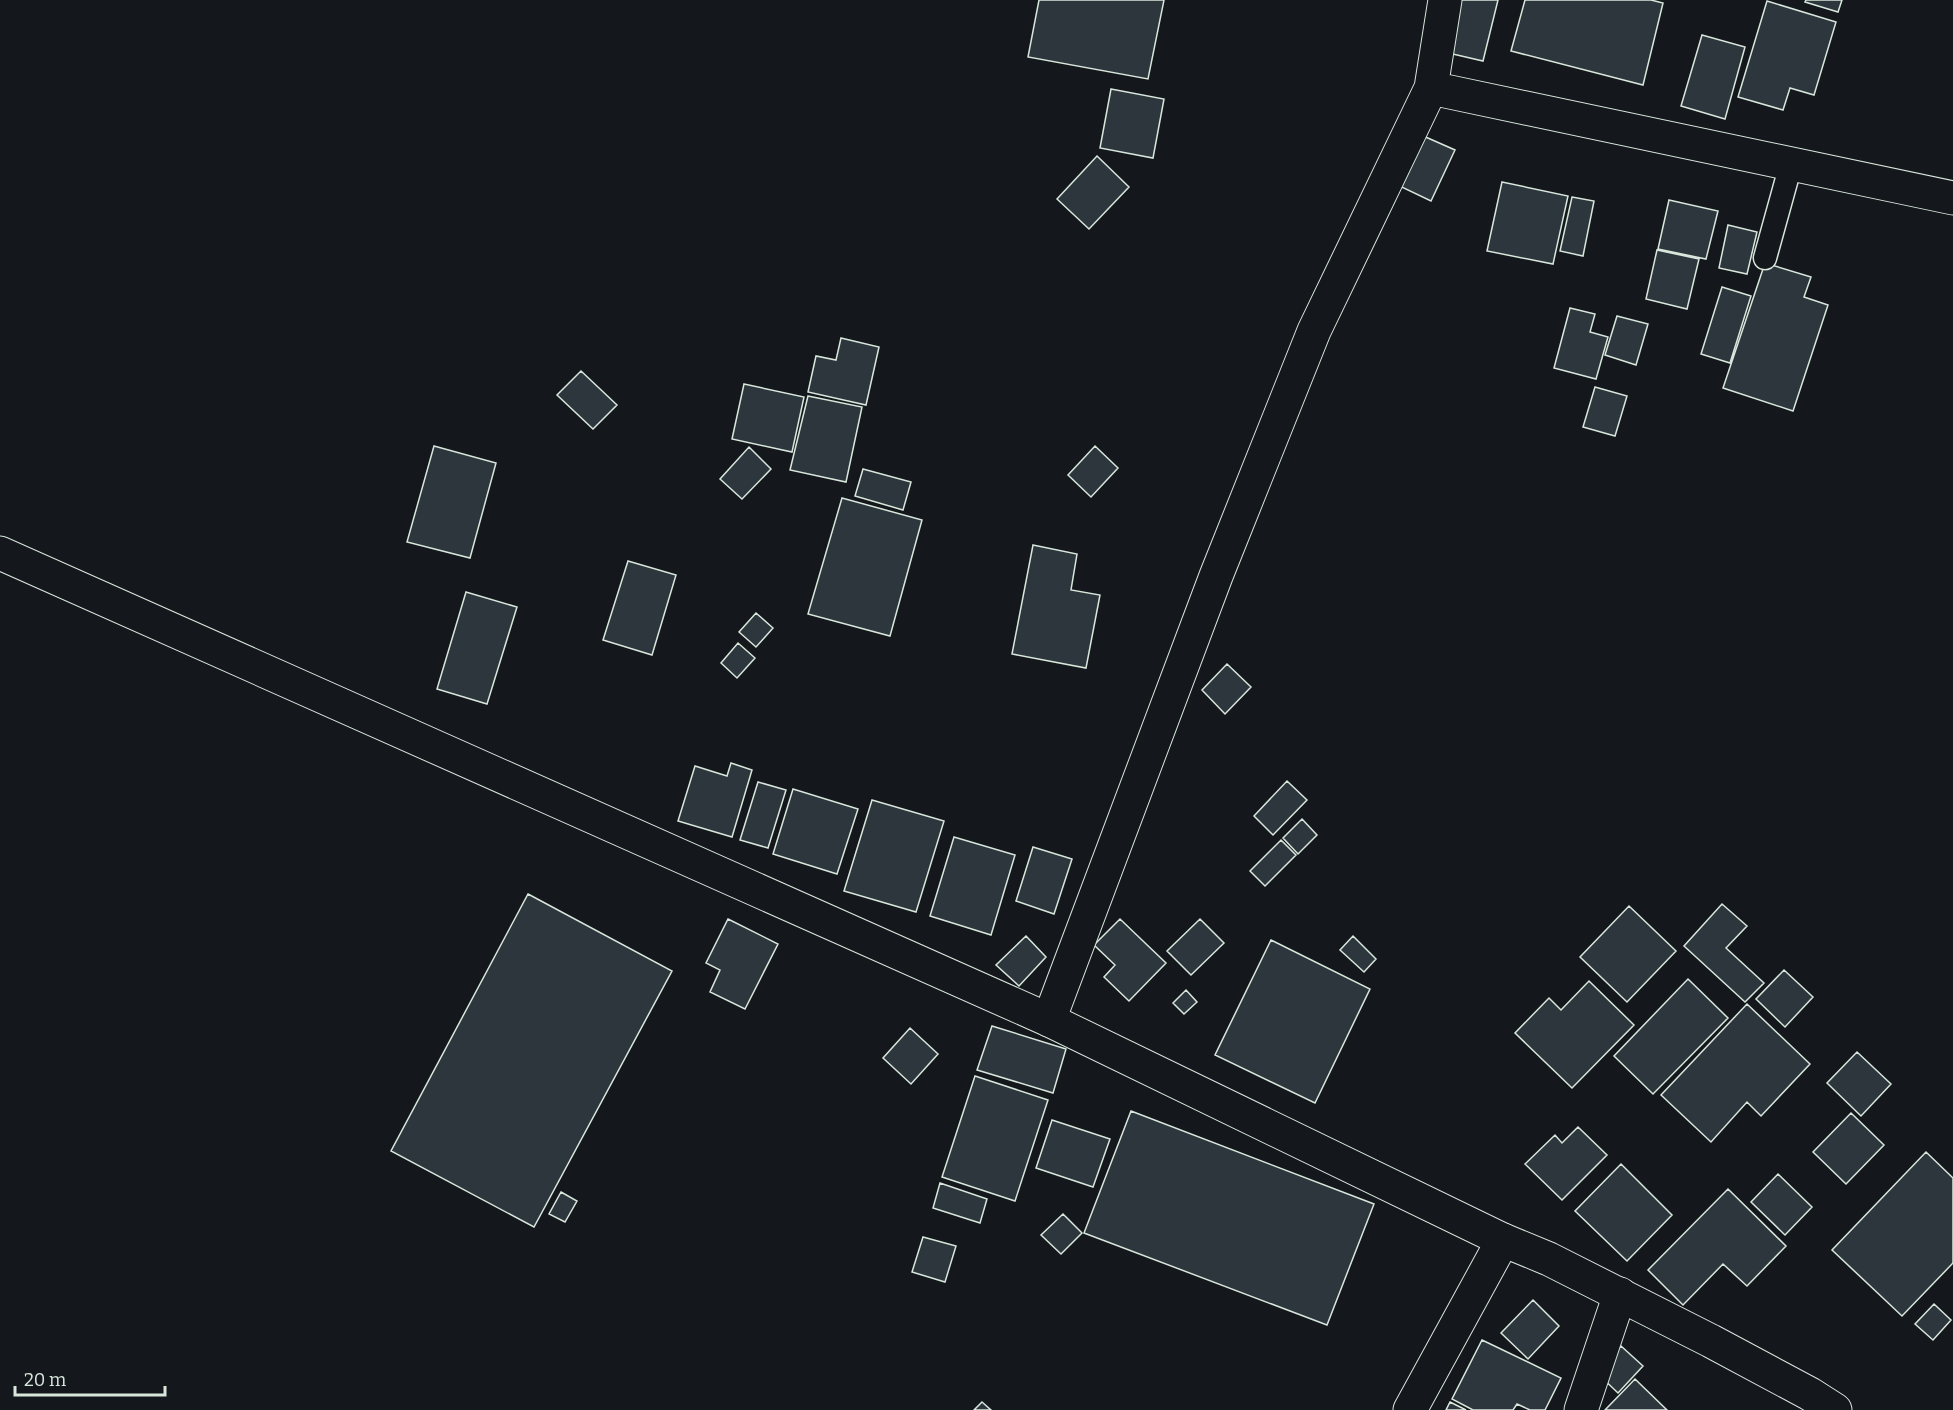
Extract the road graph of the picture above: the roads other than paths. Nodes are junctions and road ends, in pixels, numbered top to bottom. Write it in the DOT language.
graph roads {
  1 [pos="1445,0"];
  2 [pos="1431,88"];
  3 [pos="1791,164"];
  4 [pos="1953,198"];
  5 [pos="1765,258"];
  6 [pos="0,553"];
  7 [pos="1048,1020"];
  8 [pos="1503,1240"];
  9 [pos="1620,1294"];
  10 [pos="1410,1410"];
  11 [pos="1581,1410"];
  12 [pos="1835,1410"];
  1 -- 2 [label="street"];
  2 -- 3 [label="street"];
  2 -- 7 [label="street"];
  3 -- 4 [label="street"];
  3 -- 5 [label="lane"];
  6 -- 7 [label="street"];
  7 -- 8 [label="street"];
  8 -- 9 [label="street"];
  8 -- 10 [label="street"];
  9 -- 11 [label="street"];
  9 -- 12 [label="street"];
}
